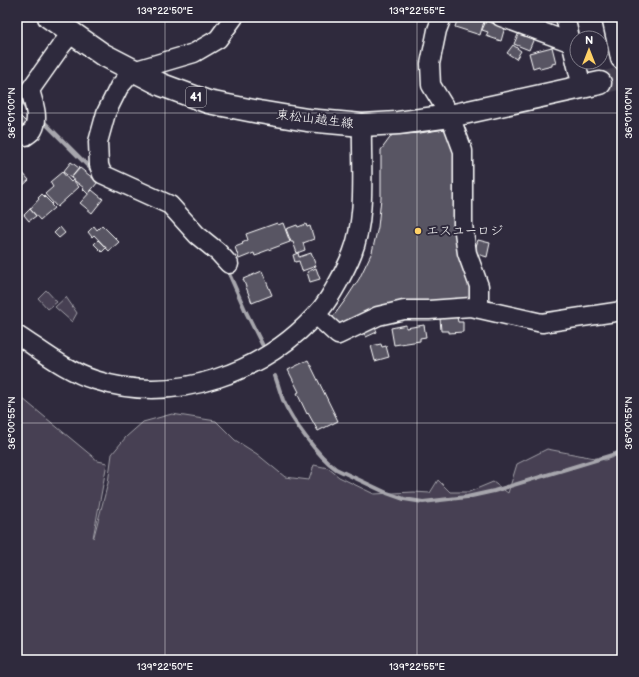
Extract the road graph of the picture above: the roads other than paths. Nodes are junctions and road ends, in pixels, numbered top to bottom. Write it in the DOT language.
graph roads {
  1 [pos="49,17"];
  2 [pos="234,17"];
  3 [pos="442,17"];
  4 [pos="501,17"];
  5 [pos="565,17"];
  6 [pos="613,17"];
  7 [pos="569,32"];
  8 [pos="71,34"];
  9 [pos="569,42"];
  10 [pos="622,58"];
  11 [pos="584,70"];
  12 [pos="133,71"];
  13 [pos="591,85"];
  14 [pos="450,116"];
  15 [pos="362,125"];
  16 [pos="26,136"];
  17 [pos="229,264"];
  18 [pos="479,309"];
  19 [pos="622,311"];
  20 [pos="316,315"];
  21 [pos="17,335"];
  1 -- 8 [label="main road, 東松山越生線 / 41"];
  2 -- 12 [label="street"];
  3 -- 14 [label="street"];
  4 -- 9 [label="street"];
  5 -- 7 [label="street"];
  6 -- 10 [label="main road"];
  8 -- 12 [label="main road, 東松山越生線 / 41"];
  8 -- 16 [label="street"];
  11 -- 13 [label="street"];
  12 -- 15 [label="main road, 東松山越生線 / 41"];
  12 -- 17 [label="street"];
  13 -- 14 [label="main road, 東松山越生線 / 41"];
  14 -- 15 [label="main road, 東松山越生線 / 41"];
  14 -- 18 [label="street"];
  15 -- 20 [label="street"];
  18 -- 19 [label="street"];
  18 -- 20 [label="street"];
  20 -- 21 [label="street"];
}
